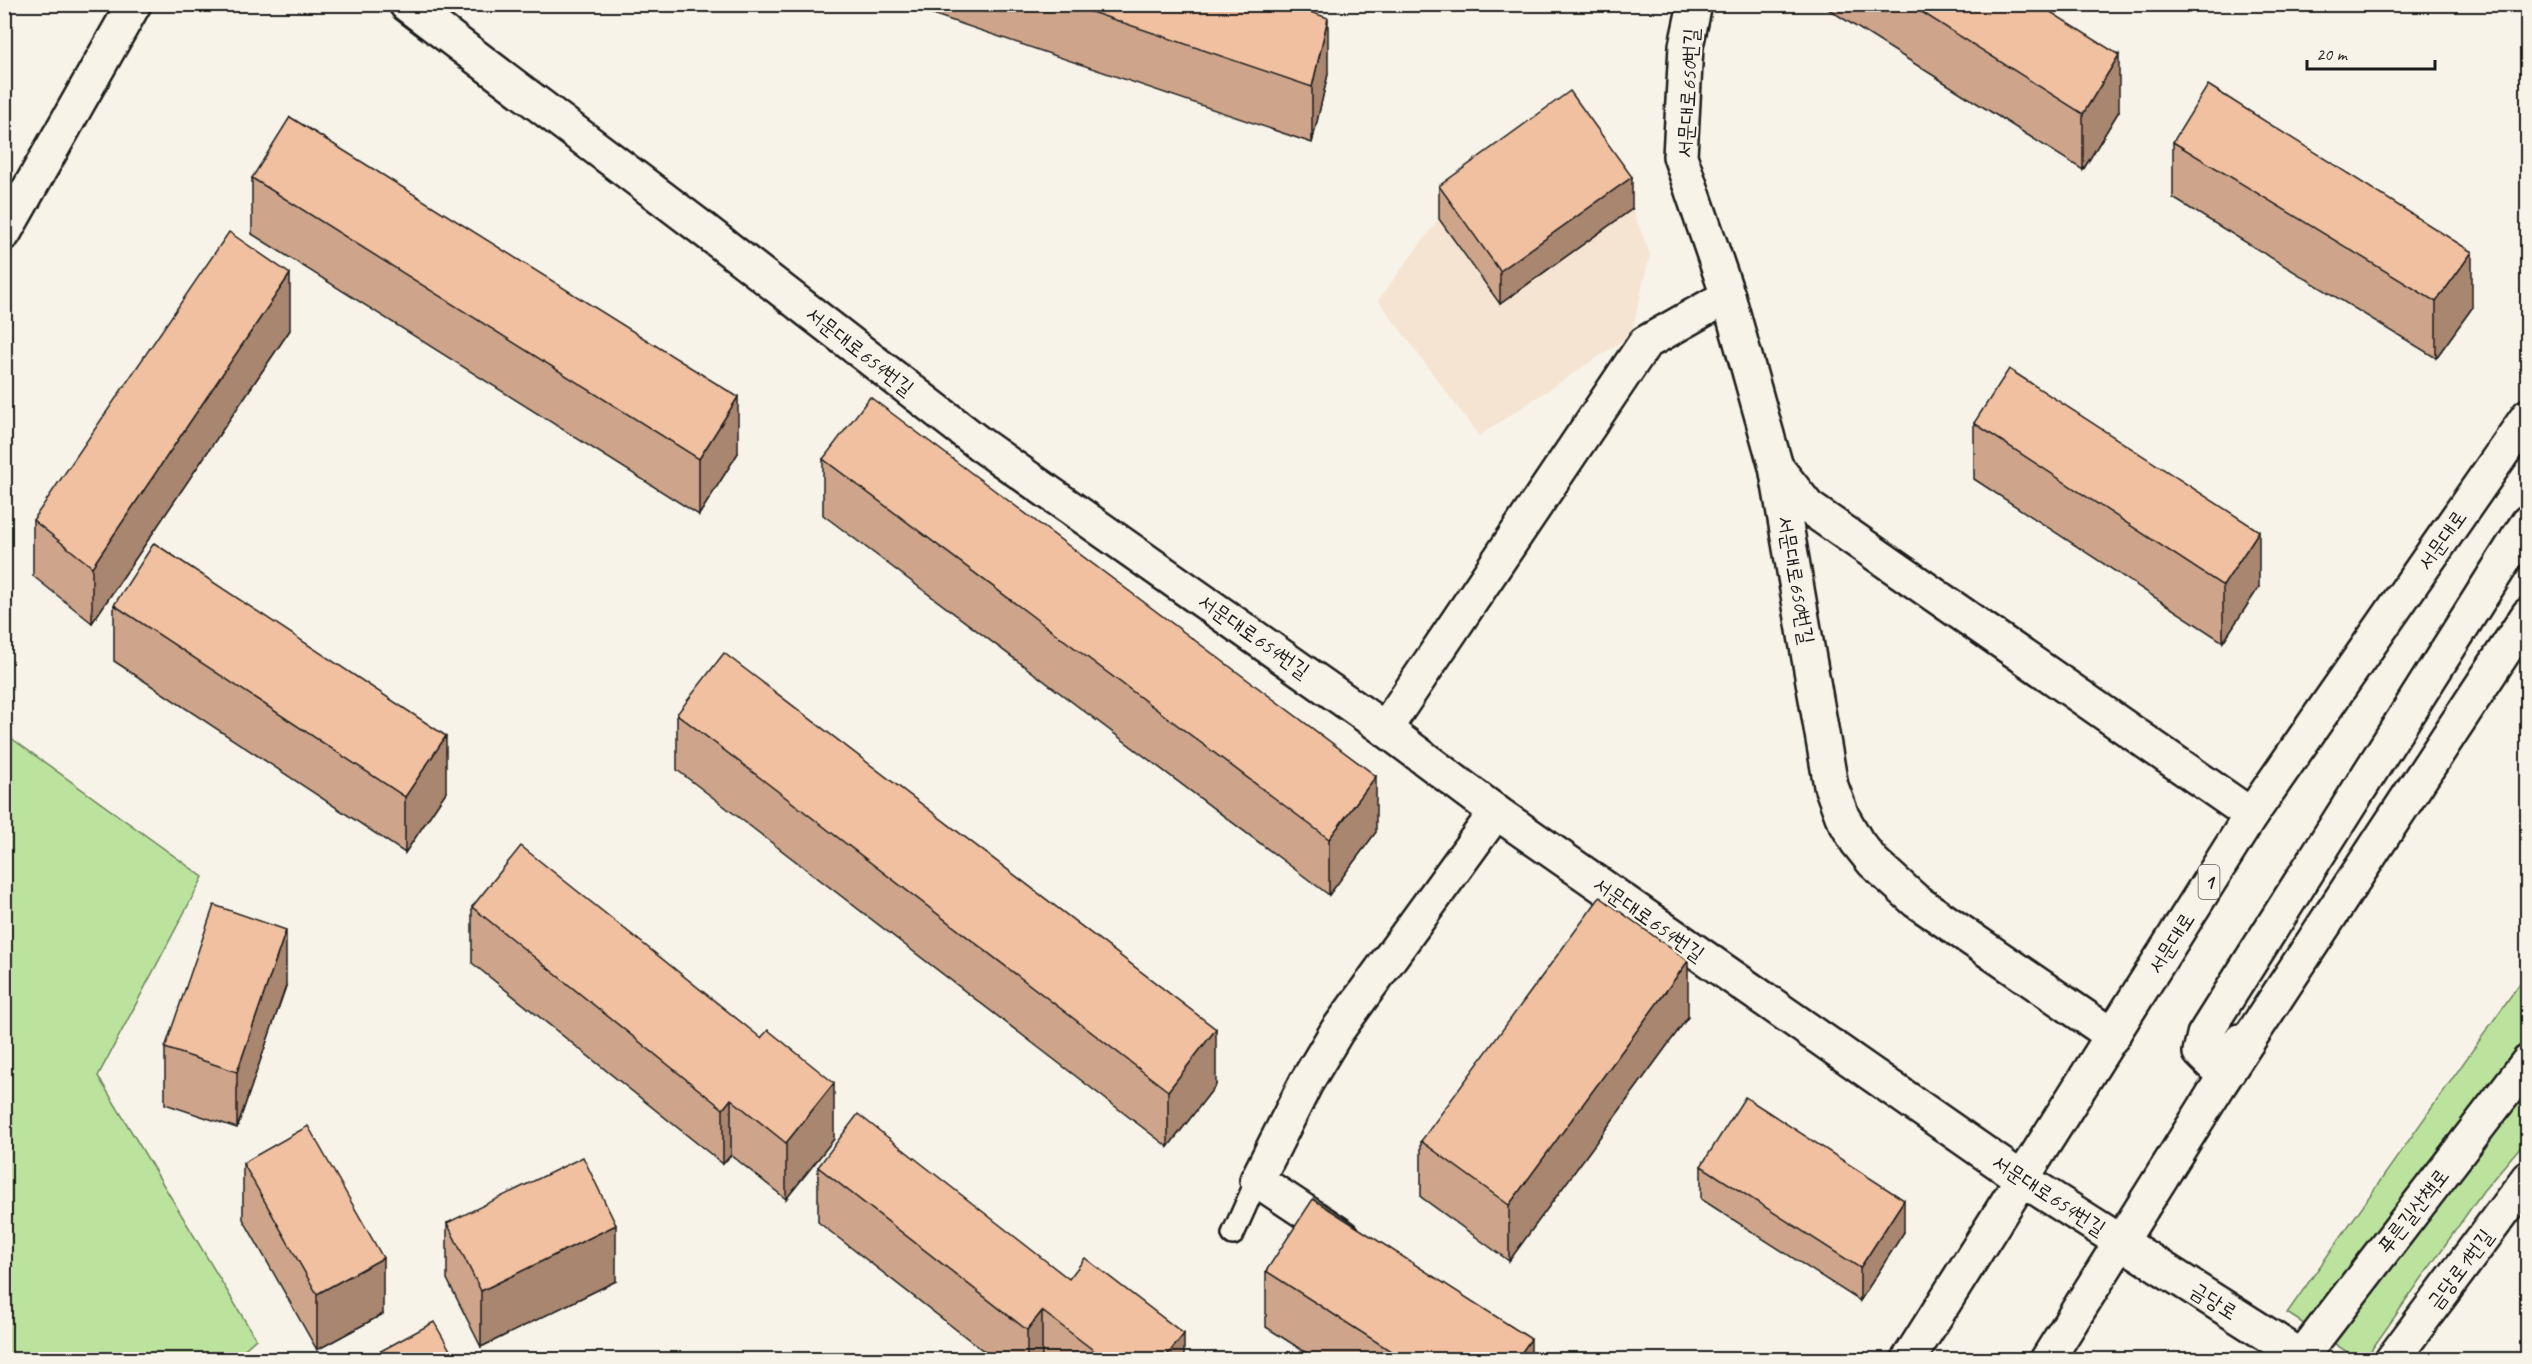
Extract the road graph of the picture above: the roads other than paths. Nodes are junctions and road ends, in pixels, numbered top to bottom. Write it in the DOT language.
graph roads {
  1 [pos="134,4"];
  2 [pos="406,4"];
  3 [pos="1693,6"];
  4 [pos="4,233"];
  5 [pos="1728,296"];
  6 [pos="2528,416"];
  7 [pos="1776,466"];
  8 [pos="2528,522"];
  9 [pos="2528,615"];
  10 [pos="1385,729"];
  11 [pos="1496,812"];
  12 [pos="2252,815"];
  13 [pos="2272,1004"];
  14 [pos="2113,1036"];
  15 [pos="2528,1062"];
  16 [pos="2528,1178"];
  17 [pos="2022,1179"];
  18 [pos="1257,1180"];
  19 [pos="1233,1234"];
  20 [pos="2120,1242"];
  21 [pos="1367,1253"];
  22 [pos="2302,1358"];
  23 [pos="1908,1359"];
  24 [pos="2047,1359"];
  25 [pos="2392,1359"];
  1 -- 4 [label="street"];
  2 -- 10 [label="street, 서문대로654번길"];
  3 -- 5 [label="street, 서문대로650번길"];
  5 -- 7 [label="street, 서문대로650번길"];
  5 -- 10 [label="street"];
  6 -- 12 [label="street, 서문대로 / 1"];
  7 -- 12 [label="street"];
  7 -- 14 [label="street, 서문대로650번길"];
  8 -- 13 [label="street"];
  9 -- 13 [label="street"];
  10 -- 11 [label="street, 서문대로654번길"];
  11 -- 17 [label="street, 서문대로654번길"];
  11 -- 18 [label="street"];
  12 -- 14 [label="street, 서문대로 / 1"];
  13 -- 20 [label="street"];
  14 -- 17 [label="street, 서문대로 / 1"];
  15 -- 22 [label="street, 푸른길산책로"];
  16 -- 25 [label="street, 금당로1번길"];
  17 -- 20 [label="street, 서문대로654번길"];
  17 -- 23 [label="street, 서문대로 / 1"];
  18 -- 19 [label="lane"];
  18 -- 21 [label="street"];
  20 -- 22 [label="street, 금당로"];
  20 -- 24 [label="street"];
}
